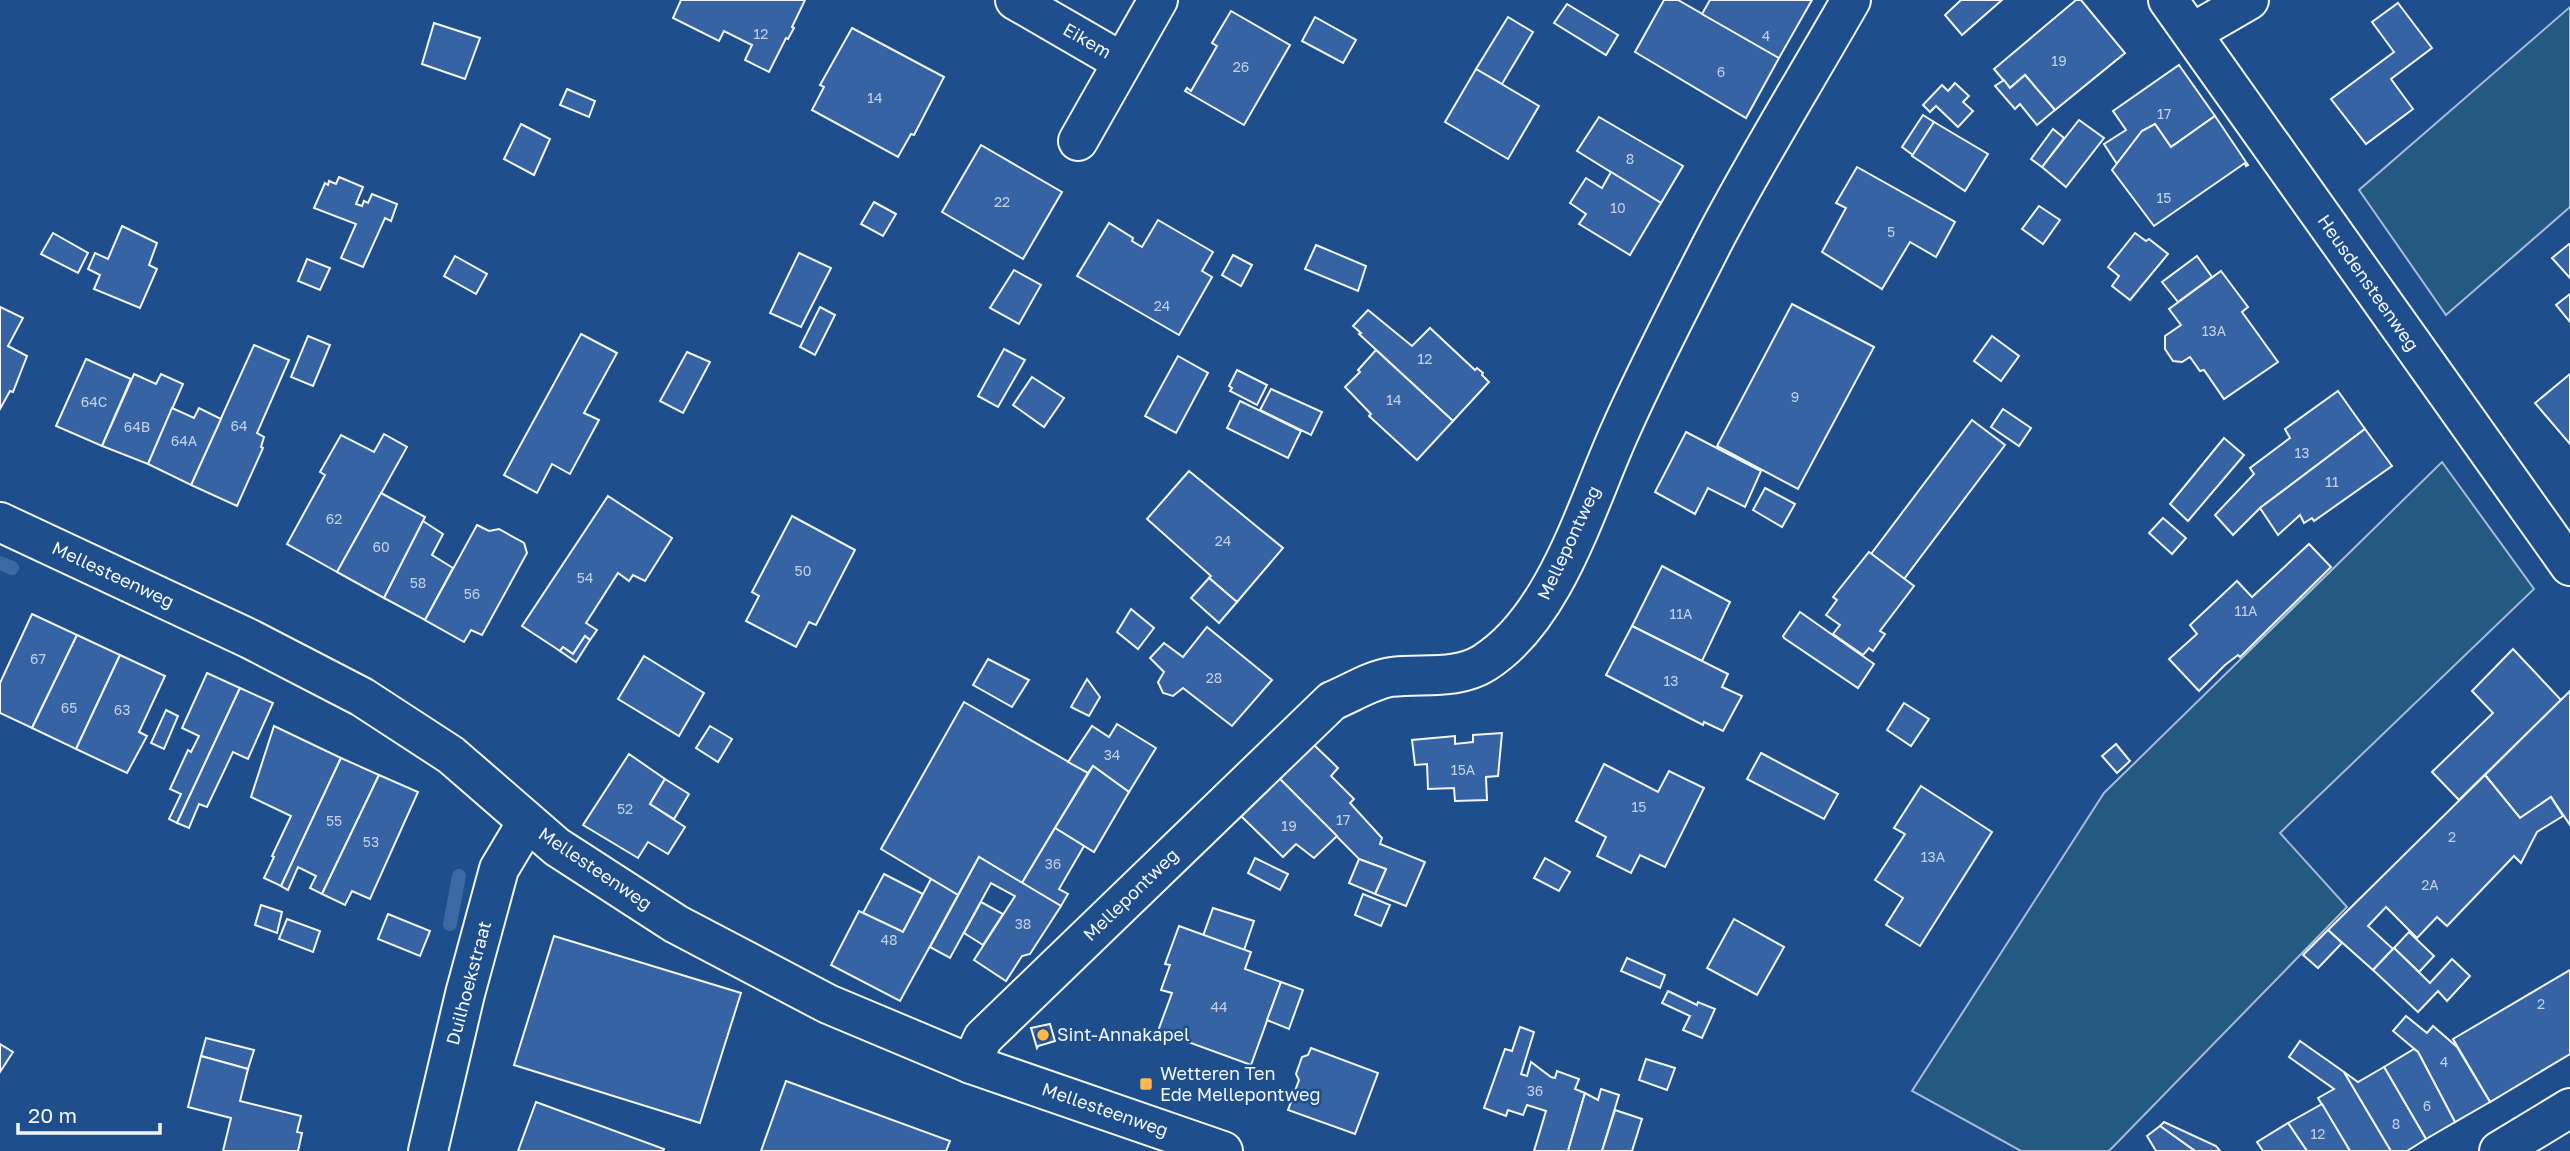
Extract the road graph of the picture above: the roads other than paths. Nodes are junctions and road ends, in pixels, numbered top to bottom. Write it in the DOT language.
graph roads {
  1 [pos="1015,0"];
  2 [pos="1158,0"];
  3 [pos="1851,0"];
  4 [pos="2168,0"];
  5 [pos="2249,0"];
  6 [pos="2192,33"];
  7 [pos="1122,62"];
  8 [pos="1078,141"];
  9 [pos="0,522"];
  10 [pos="2570,566"];
  11 [pos="527,822"];
  12 [pos="971,1064"];
  13 [pos="2570,1108"];
  14 [pos="428,1151"];
  15 [pos="1223,1151"];
  16 [pos="2499,1151"];
  1 -- 7 [label="street, Eikem"];
  2 -- 7 [label="street, Eikem"];
  3 -- 12 [label="street, Mellepontweg"];
  4 -- 6 [label="street, Heusdensteenweg"];
  5 -- 6 [label="street"];
  6 -- 10 [label="street, Heusdensteenweg"];
  7 -- 8 [label="street, Eikem"];
  9 -- 11 [label="street, Mellesteenweg"];
  11 -- 12 [label="street, Mellesteenweg"];
  11 -- 14 [label="street, Duilhoekstraat"];
  12 -- 15 [label="street, Mellesteenweg"];
  13 -- 16 [label="street"];
}
